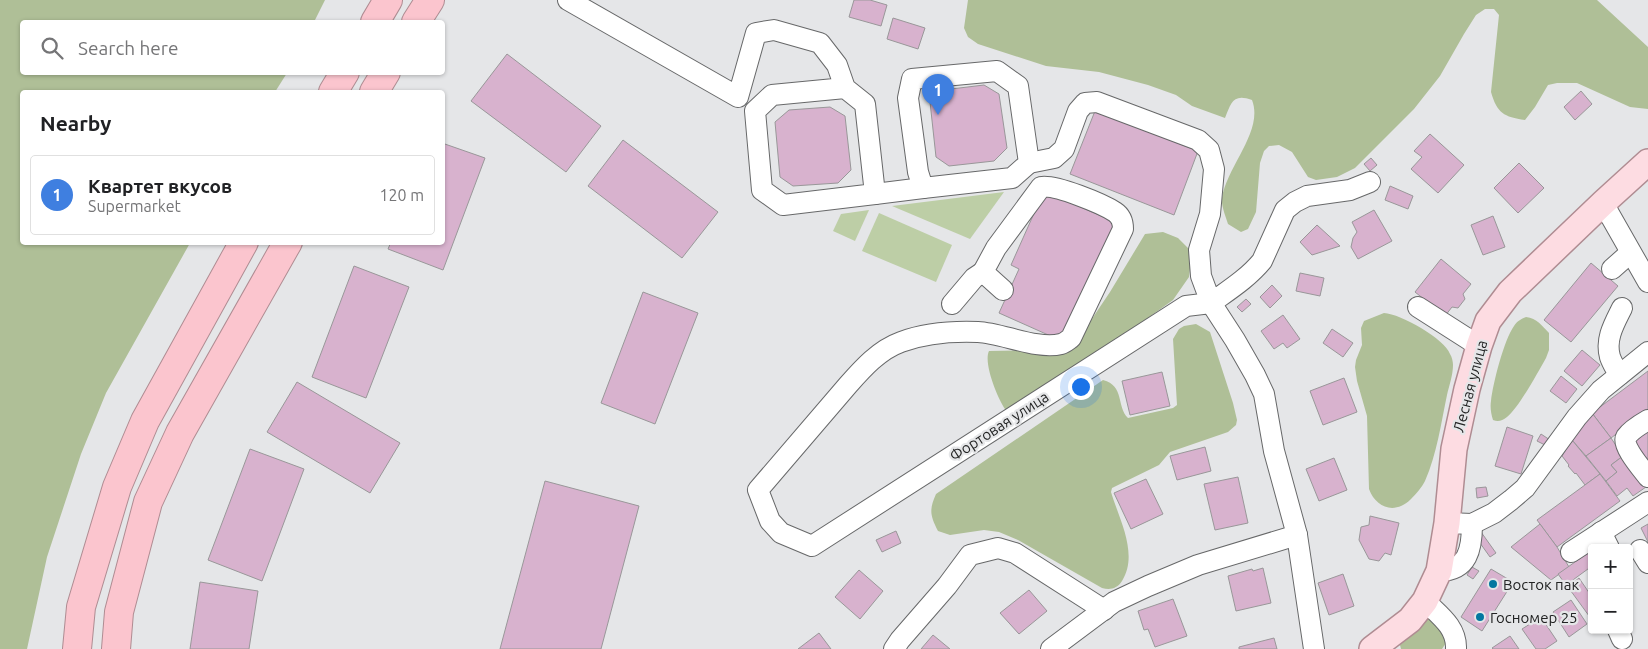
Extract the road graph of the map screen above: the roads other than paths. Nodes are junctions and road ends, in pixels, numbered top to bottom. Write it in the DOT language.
graph roads {
  1 [pos="388,0"];
  2 [pos="430,0"];
  3 [pos="568,0"];
  4 [pos="376,20"];
  5 [pos="417,20"];
  6 [pos="343,75"];
  7 [pos="384,75"];
  8 [pos="845,88"];
  9 [pos="334,90"];
  10 [pos="375,90"];
  11 [pos="1648,162"];
  12 [pos="1029,163"];
  13 [pos="1370,182"];
  14 [pos="923,188"];
  15 [pos="875,194"];
  16 [pos="1603,203"];
  17 [pos="242,245"];
  18 [pos="286,245"];
  19 [pos="1630,253"];
  20 [pos="1612,269"];
  21 [pos="983,272"];
  22 [pos="1648,282"];
  23 [pos="1003,290"];
  24 [pos="1211,303"];
  25 [pos="952,304"];
  26 [pos="1418,307"];
  27 [pos="1622,308"];
  28 [pos="1479,346"];
  29 [pos="1648,352"];
  30 [pos="1619,375"];
  31 [pos="1648,420"];
  32 [pos="1648,477"];
  33 [pos="1648,502"];
  34 [pos="1447,523"];
  35 [pos="1472,524"];
  36 [pos="1296,535"];
  37 [pos="1605,540"];
  38 [pos="1571,552"];
  39 [pos="1438,571"];
  40 [pos="1425,601"];
  41 [pos="1104,610"];
  42 [pos="1385,645"];
  43 [pos="77,649"];
  44 [pos="116,649"];
  45 [pos="894,649"];
  46 [pos="1051,649"];
  47 [pos="1314,649"];
  48 [pos="1456,649"];
  1 -- 4 [label="highway"];
  2 -- 5 [label="highway"];
  3 -- 8 [label="street"];
  6 -- 9 [label="highway"];
  7 -- 10 [label="highway"];
  8 -- 15 [label="street"];
  8 -- 15 [label="street"];
  11 -- 16 [label="main road, Лесная улица"];
  12 -- 14 [label="street"];
  12 -- 14 [label="street"];
  12 -- 24 [label="street"];
  13 -- 24 [label="street"];
  14 -- 15 [label="street"];
  16 -- 19 [label="street"];
  16 -- 28 [label="main road, Лесная улица"];
  17 -- 43 [label="highway"];
  18 -- 44 [label="highway"];
  19 -- 20 [label="street"];
  19 -- 22 [label="street"];
  21 -- 23 [label="street"];
  21 -- 24 [label="street, Фортовая улица"];
  21 -- 25 [label="street"];
  24 -- 36 [label="street"];
  26 -- 28 [label="street"];
  27 -- 30 [label="street"];
  28 -- 34 [label="main road, Лесная улица"];
  29 -- 30 [label="street"];
  30 -- 35 [label="street"];
  31 -- 32 [label="street"];
  33 -- 37 [label="street"];
  34 -- 35 [label="street"];
  34 -- 39 [label="main road, Лесная улица"];
  35 -- 39 [label="street"];
  36 -- 41 [label="street"];
  36 -- 47 [label="street"];
  37 -- 38 [label="street"];
  39 -- 40 [label="main road, Лесная улица"];
  40 -- 42 [label="main road, Лесная улица"];
  40 -- 48 [label="street"];
  41 -- 45 [label="street"];
  41 -- 46 [label="street"];
}
